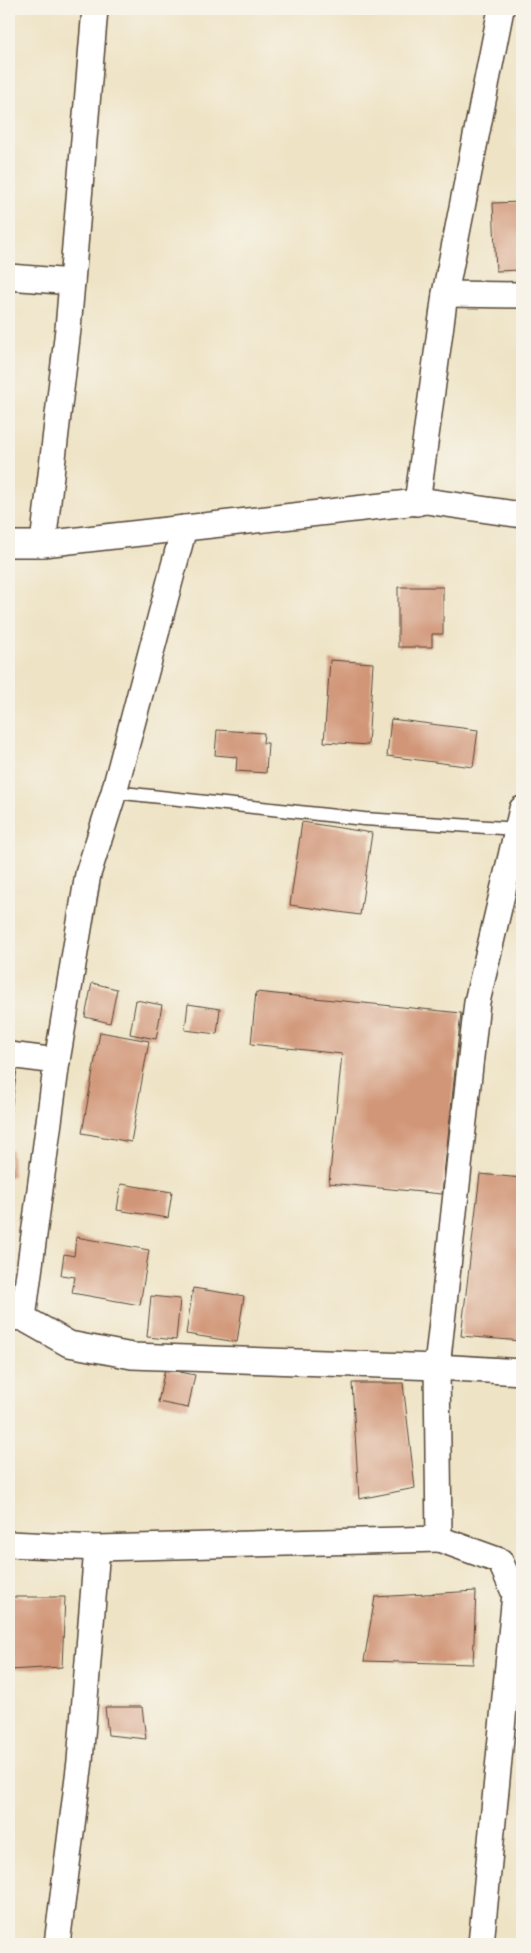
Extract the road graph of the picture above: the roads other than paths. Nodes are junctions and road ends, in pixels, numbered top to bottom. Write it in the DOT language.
graph roads {
  1 [pos="95,9"];
  2 [pos="501,9"];
  3 [pos="9,277"];
  4 [pos="72,282"];
  5 [pos="445,294"];
  6 [pos="522,295"];
  7 [pos="417,502"];
  8 [pos="522,515"];
  9 [pos="184,528"];
  10 [pos="9,544"];
  11 [pos="44,544"];
  12 [pos="114,792"];
  13 [pos="520,819"];
  14 [pos="9,1055"];
  15 [pos="57,1060"];
  16 [pos="16,1317"];
  17 [pos="436,1367"];
  18 [pos="522,1372"];
  19 [pos="439,1539"];
  20 [pos="9,1544"];
  21 [pos="97,1548"];
  22 [pos="57,1944"];
  23 [pos="481,1944"];
  1 -- 4 [label="street"];
  2 -- 5 [label="street"];
  3 -- 4 [label="street"];
  4 -- 11 [label="street"];
  5 -- 6 [label="street"];
  5 -- 7 [label="street"];
  7 -- 8 [label="street"];
  7 -- 9 [label="street"];
  9 -- 11 [label="street"];
  9 -- 12 [label="street"];
  10 -- 11 [label="street"];
  12 -- 13 [label="lane"];
  12 -- 15 [label="street"];
  13 -- 17 [label="street"];
  14 -- 15 [label="street"];
  15 -- 16 [label="street"];
  16 -- 17 [label="street"];
  17 -- 18 [label="street"];
  17 -- 19 [label="street"];
  19 -- 21 [label="street"];
  19 -- 23 [label="street"];
  20 -- 21 [label="street"];
  21 -- 22 [label="street"];
}
